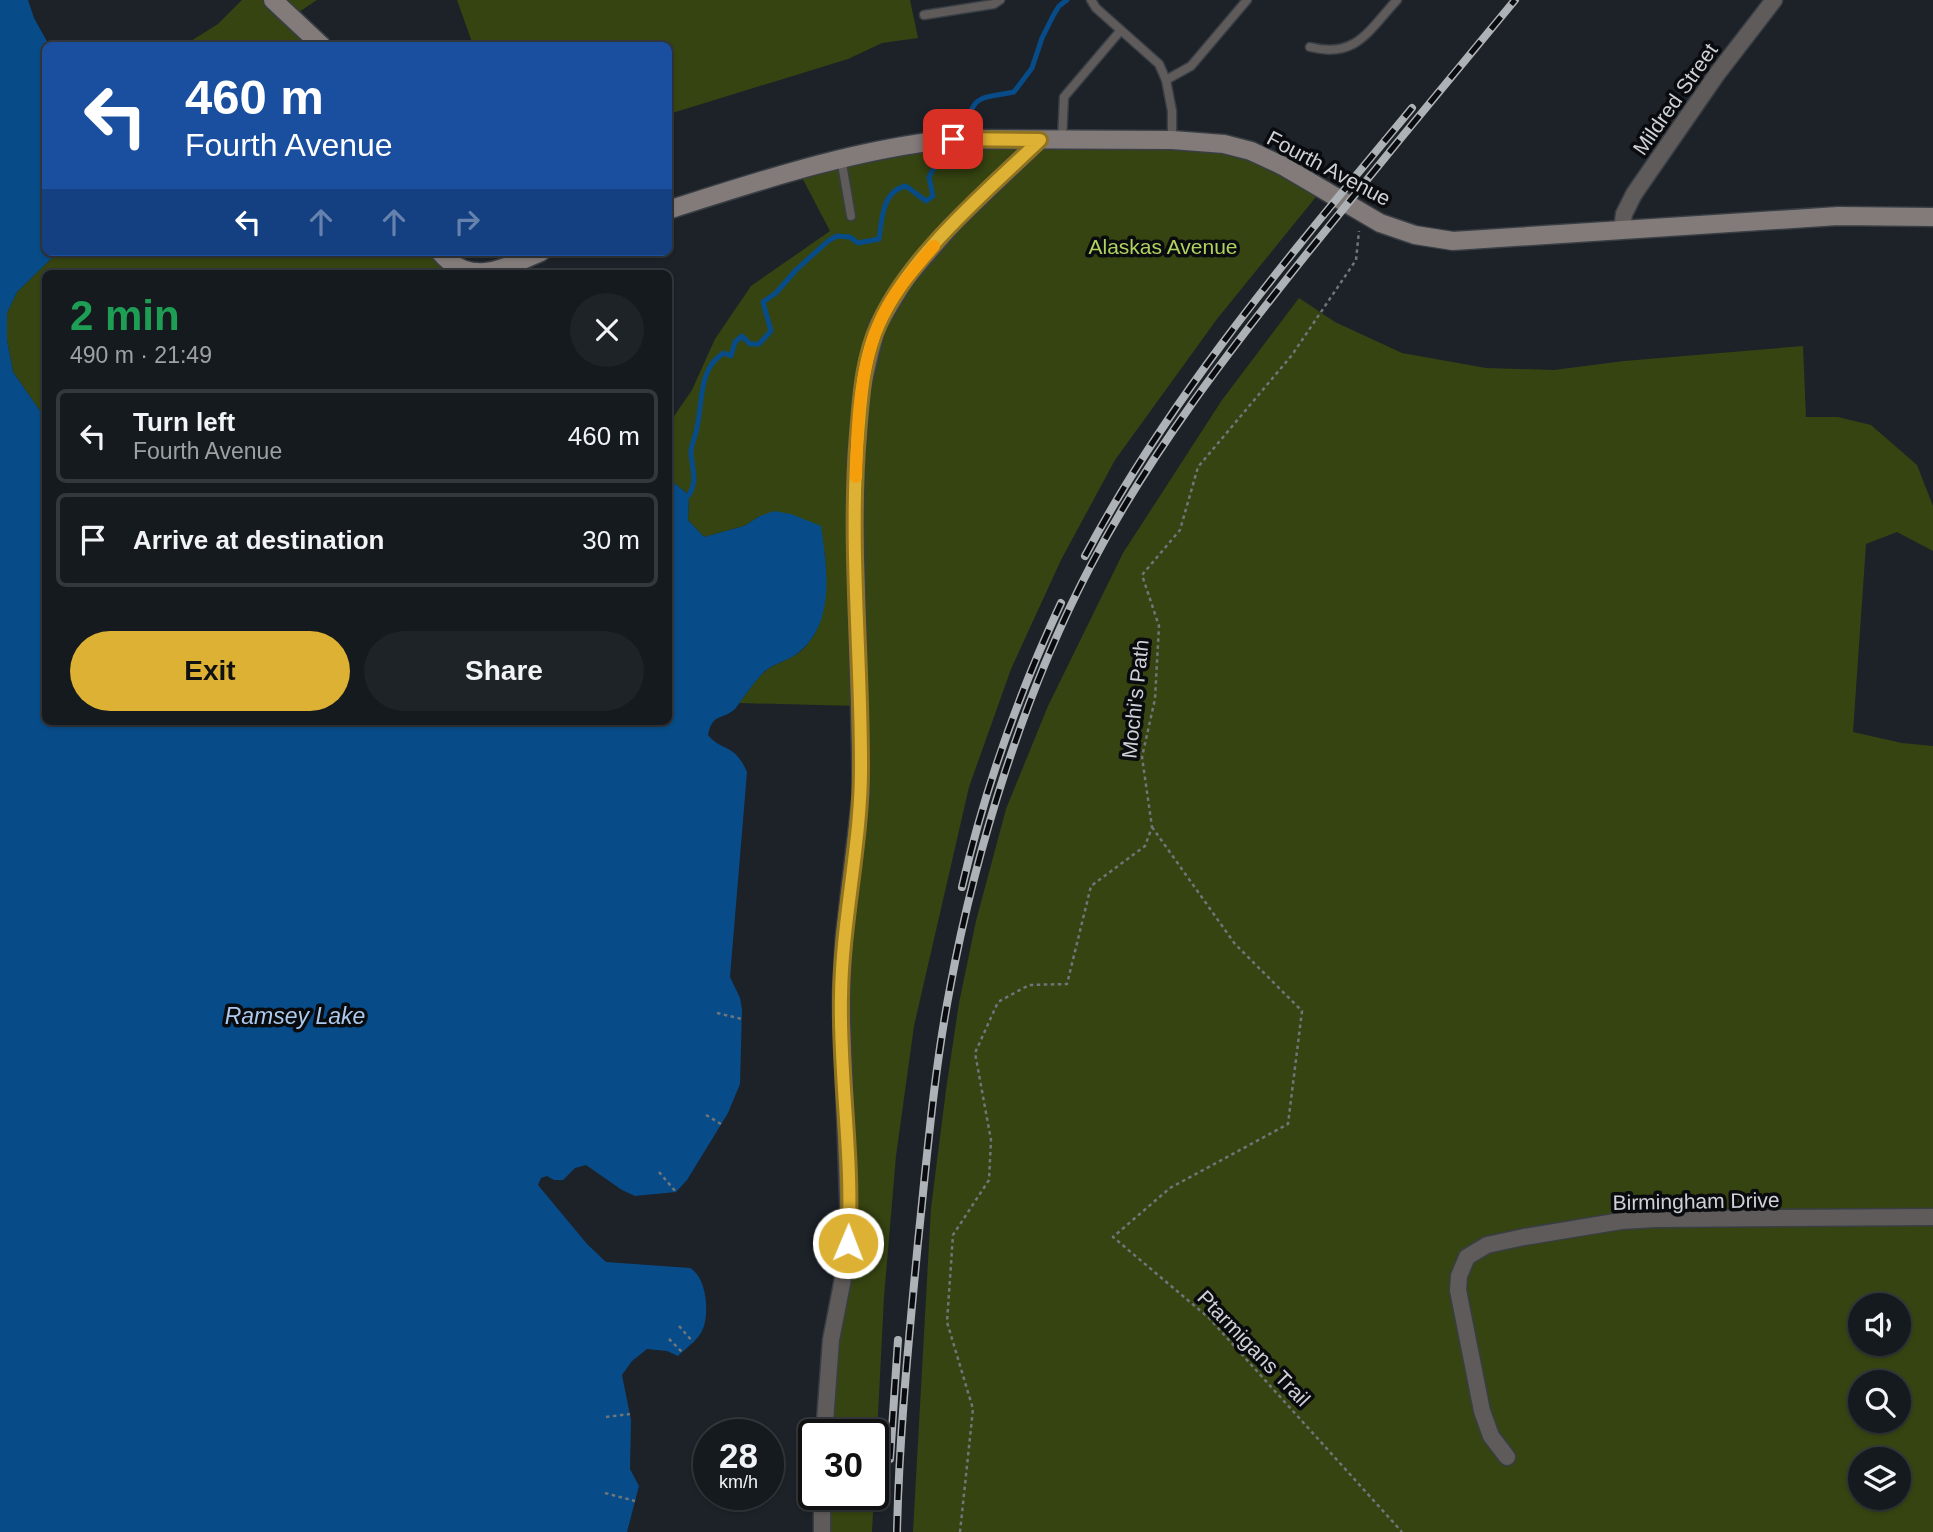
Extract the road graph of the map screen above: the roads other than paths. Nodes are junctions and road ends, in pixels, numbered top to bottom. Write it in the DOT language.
graph roads {
  1 [pos="273,0"];
  2 [pos="1000,0"];
  3 [pos="1091,0"];
  4 [pos="1247,0"];
  5 [pos="1397,0"];
  6 [pos="1774,0"];
  7 [pos="924,15"];
  8 [pos="1121,30"];
  9 [pos="318,42"];
  10 [pos="1310,47"];
  11 [pos="1166,80"];
  12 [pos="1040,140"];
  13 [pos="1062,140"];
  14 [pos="1172,140"];
  15 [pos="841,158"];
  16 [pos="672,209"];
  17 [pos="851,216"];
  18 [pos="1933,217"];
  19 [pos="1622,230"];
  20 [pos="444,256"];
  21 [pos="532,261"];
  22 [pos="459,270"];
  23 [pos="498,270"];
  24 [pos="1933,1217"];
  25 [pos="825,1419"];
  26 [pos="1507,1457"];
  27 [pos="822,1510"];
  28 [pos="822,1532"];
  1 -- 9 [label="street"];
  2 -- 7 [label="lane"];
  3 -- 8 [label="lane"];
  4 -- 11 [label="lane"];
  5 -- 10 [label="lane"];
  6 -- 19 [label="street, Mildred Street"];
  8 -- 11 [label="lane"];
  8 -- 13 [label="lane"];
  11 -- 14 [label="lane"];
  12 -- 13 [label="street, Fourth Avenue"];
  12 -- 15 [label="street, Fourth Avenue"];
  12 -- 25 [label="street"];
  13 -- 14 [label="street, Fourth Avenue"];
  14 -- 19 [label="street, Fourth Avenue"];
  15 -- 16 [label="street, Fourth Avenue"];
  15 -- 17 [label="lane"];
  18 -- 19 [label="street, Fourth Avenue"];
  20 -- 22 [label="street"];
  21 -- 23 [label="street"];
  24 -- 26 [label="street, Birmingham Drive"];
  27 -- 28 [label="street"];
}
